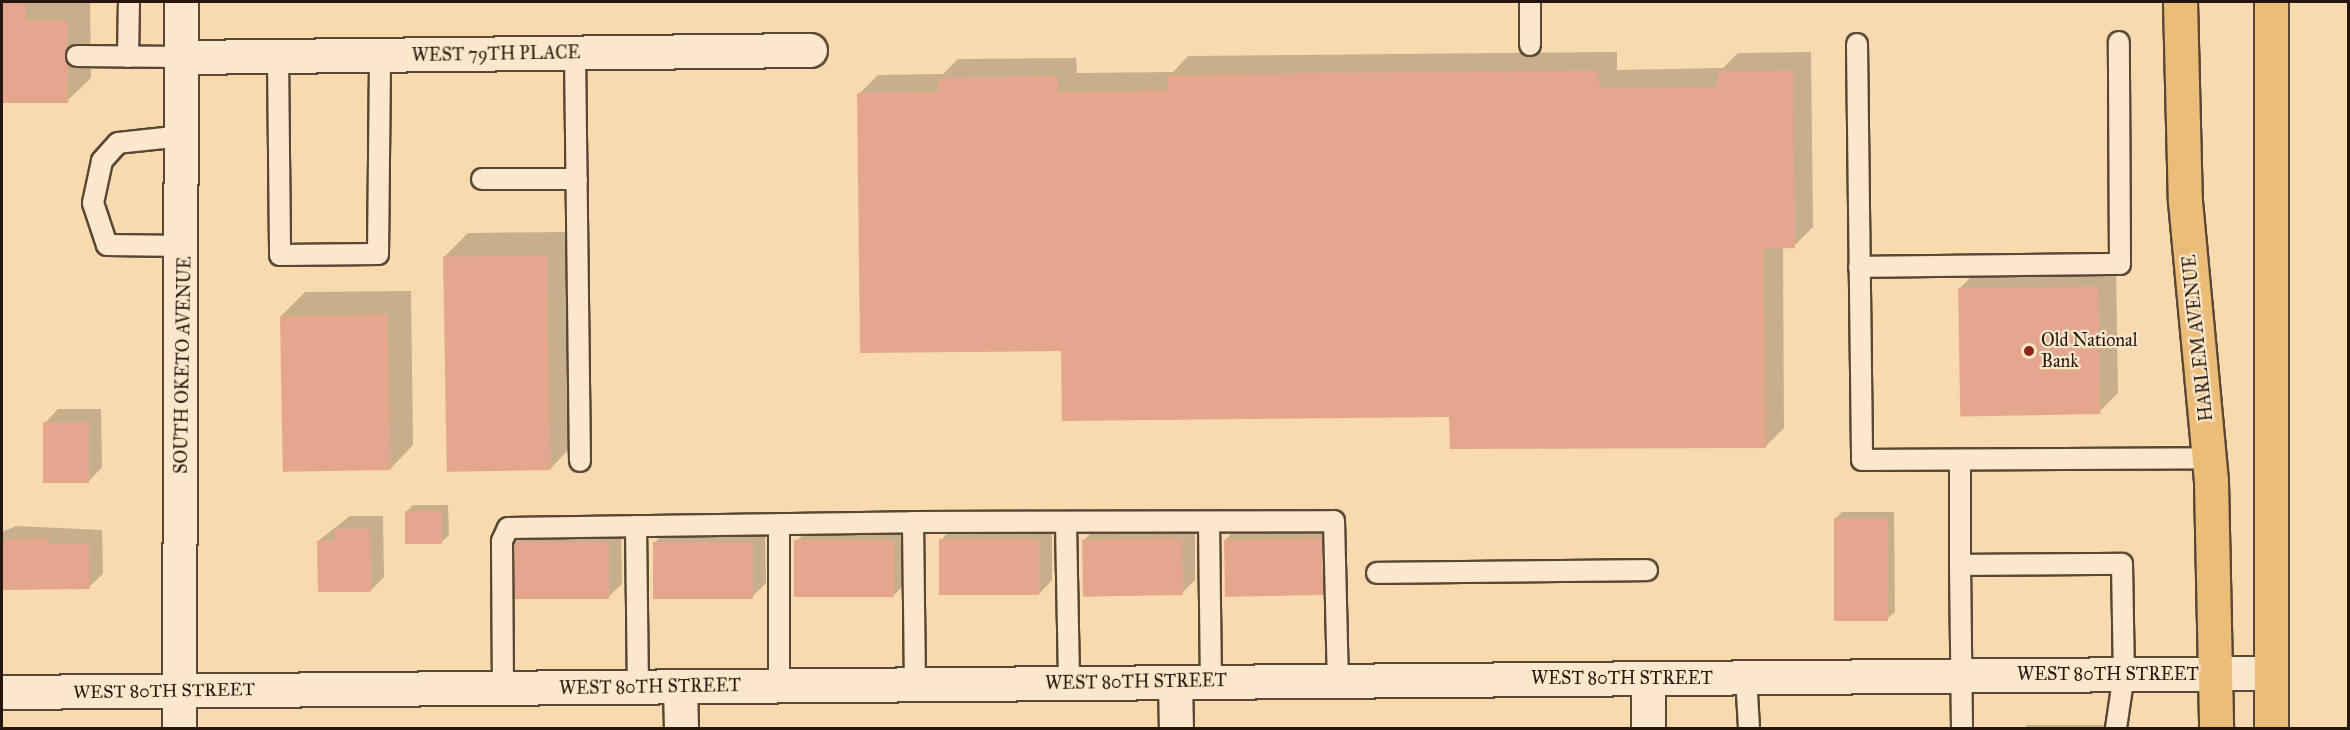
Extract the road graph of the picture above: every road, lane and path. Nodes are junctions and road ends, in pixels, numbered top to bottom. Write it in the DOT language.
graph roads {
  1 [pos="129,2"];
  2 [pos="181,2"];
  3 [pos="1530,2"];
  4 [pos="2180,2"];
  5 [pos="2271,2"];
  6 [pos="2119,42"];
  7 [pos="1857,44"];
  8 [pos="1530,45"];
  9 [pos="810,50"];
  10 [pos="575,53"];
  11 [pos="380,55"];
  12 [pos="77,56"];
  13 [pos="278,56"];
  14 [pos="128,57"];
  15 [pos="182,57"];
  16 [pos="183,136"];
  17 [pos="483,179"];
  18 [pos="577,179"];
  19 [pos="184,246"];
  20 [pos="1859,267"];
  21 [pos="2209,458"];
  22 [pos="1960,460"];
  23 [pos="580,461"];
  24 [pos="912,522"];
  25 [pos="1209,522"];
  26 [pos="779,524"];
  27 [pos="1066,524"];
  28 [pos="636,526"];
  29 [pos="1960,566"];
  30 [pos="1647,570"];
  31 [pos="1377,573"];
  32 [pos="2271,673"];
  33 [pos="2124,674"];
  34 [pos="2214,674"];
  35 [pos="1961,675"];
  36 [pos="1746,677"];
  37 [pos="1648,678"];
  38 [pos="1338,681"];
  39 [pos="1175,682"];
  40 [pos="1211,682"];
  41 [pos="1069,683"];
  42 [pos="915,684"];
  43 [pos="779,686"];
  44 [pos="638,687"];
  45 [pos="680,687"];
  46 [pos="503,688"];
  47 [pos="178,691"];
  48 [pos="2,692"];
  49 [pos="179,729"];
  50 [pos="681,729"];
  51 [pos="1176,729"];
  52 [pos="1648,729"];
  53 [pos="1749,729"];
  54 [pos="1962,729"];
  55 [pos="2116,729"];
  56 [pos="2216,729"];
  57 [pos="2271,729"];
  1 -- 14 [label="lane"];
  2 -- 15 [label="street, SOUTH OKETO AVENUE"];
  3 -- 8 [label="lane"];
  4 -- 21 [label="main road, HARLEM AVENUE"];
  5 -- 32 [label="main road"];
  6 -- 20 [label="lane"];
  7 -- 20 [label="lane"];
  9 -- 10 [label="street, WEST 79TH PLACE"];
  10 -- 11 [label="street, WEST 79TH PLACE"];
  10 -- 18 [label="lane"];
  11 -- 13 [label="street, WEST 79TH PLACE"];
  11 -- 13 [label="lane"];
  12 -- 14 [label="lane"];
  13 -- 15 [label="street, WEST 79TH PLACE"];
  14 -- 15 [label="lane"];
  15 -- 16 [label="street, SOUTH OKETO AVENUE"];
  16 -- 19 [label="street, SOUTH OKETO AVENUE"];
  16 -- 19 [label="lane"];
  17 -- 18 [label="lane"];
  18 -- 23 [label="lane"];
  19 -- 47 [label="street, SOUTH OKETO AVENUE"];
  20 -- 22 [label="lane"];
  21 -- 22 [label="lane"];
  21 -- 34 [label="main road, HARLEM AVENUE"];
  22 -- 29 [label="lane"];
  24 -- 26 [label="lane"];
  24 -- 27 [label="lane"];
  24 -- 42 [label="lane"];
  25 -- 27 [label="lane"];
  25 -- 38 [label="lane"];
  25 -- 40 [label="lane"];
  26 -- 28 [label="lane"];
  26 -- 43 [label="lane"];
  27 -- 41 [label="lane"];
  28 -- 44 [label="lane"];
  28 -- 46 [label="lane"];
  29 -- 33 [label="lane"];
  29 -- 35 [label="lane"];
  30 -- 31 [label="lane"];
  32 -- 34 [label="street, WEST 80TH STREET"];
  32 -- 57 [label="main road"];
  33 -- 34 [label="street, WEST 80TH STREET"];
  33 -- 35 [label="street, WEST 80TH STREET"];
  33 -- 55 [label="lane"];
  34 -- 56 [label="main road, HARLEM AVENUE"];
  35 -- 36 [label="street, WEST 80TH STREET"];
  35 -- 54 [label="lane"];
  36 -- 37 [label="street, WEST 80TH STREET"];
  36 -- 53 [label="lane"];
  37 -- 38 [label="street, WEST 80TH STREET"];
  37 -- 52 [label="street"];
  38 -- 40 [label="street, WEST 80TH STREET"];
  39 -- 40 [label="street, WEST 80TH STREET"];
  39 -- 41 [label="street, WEST 80TH STREET"];
  39 -- 51 [label="street"];
  41 -- 42 [label="street, WEST 80TH STREET"];
  42 -- 43 [label="street, WEST 80TH STREET"];
  43 -- 45 [label="street, WEST 80TH STREET"];
  44 -- 45 [label="street, WEST 80TH STREET"];
  44 -- 46 [label="street, WEST 80TH STREET"];
  45 -- 50 [label="street"];
  46 -- 47 [label="street, WEST 80TH STREET"];
  47 -- 48 [label="street, WEST 80TH STREET"];
  47 -- 49 [label="street, SOUTH OKETO AVENUE"];
}
